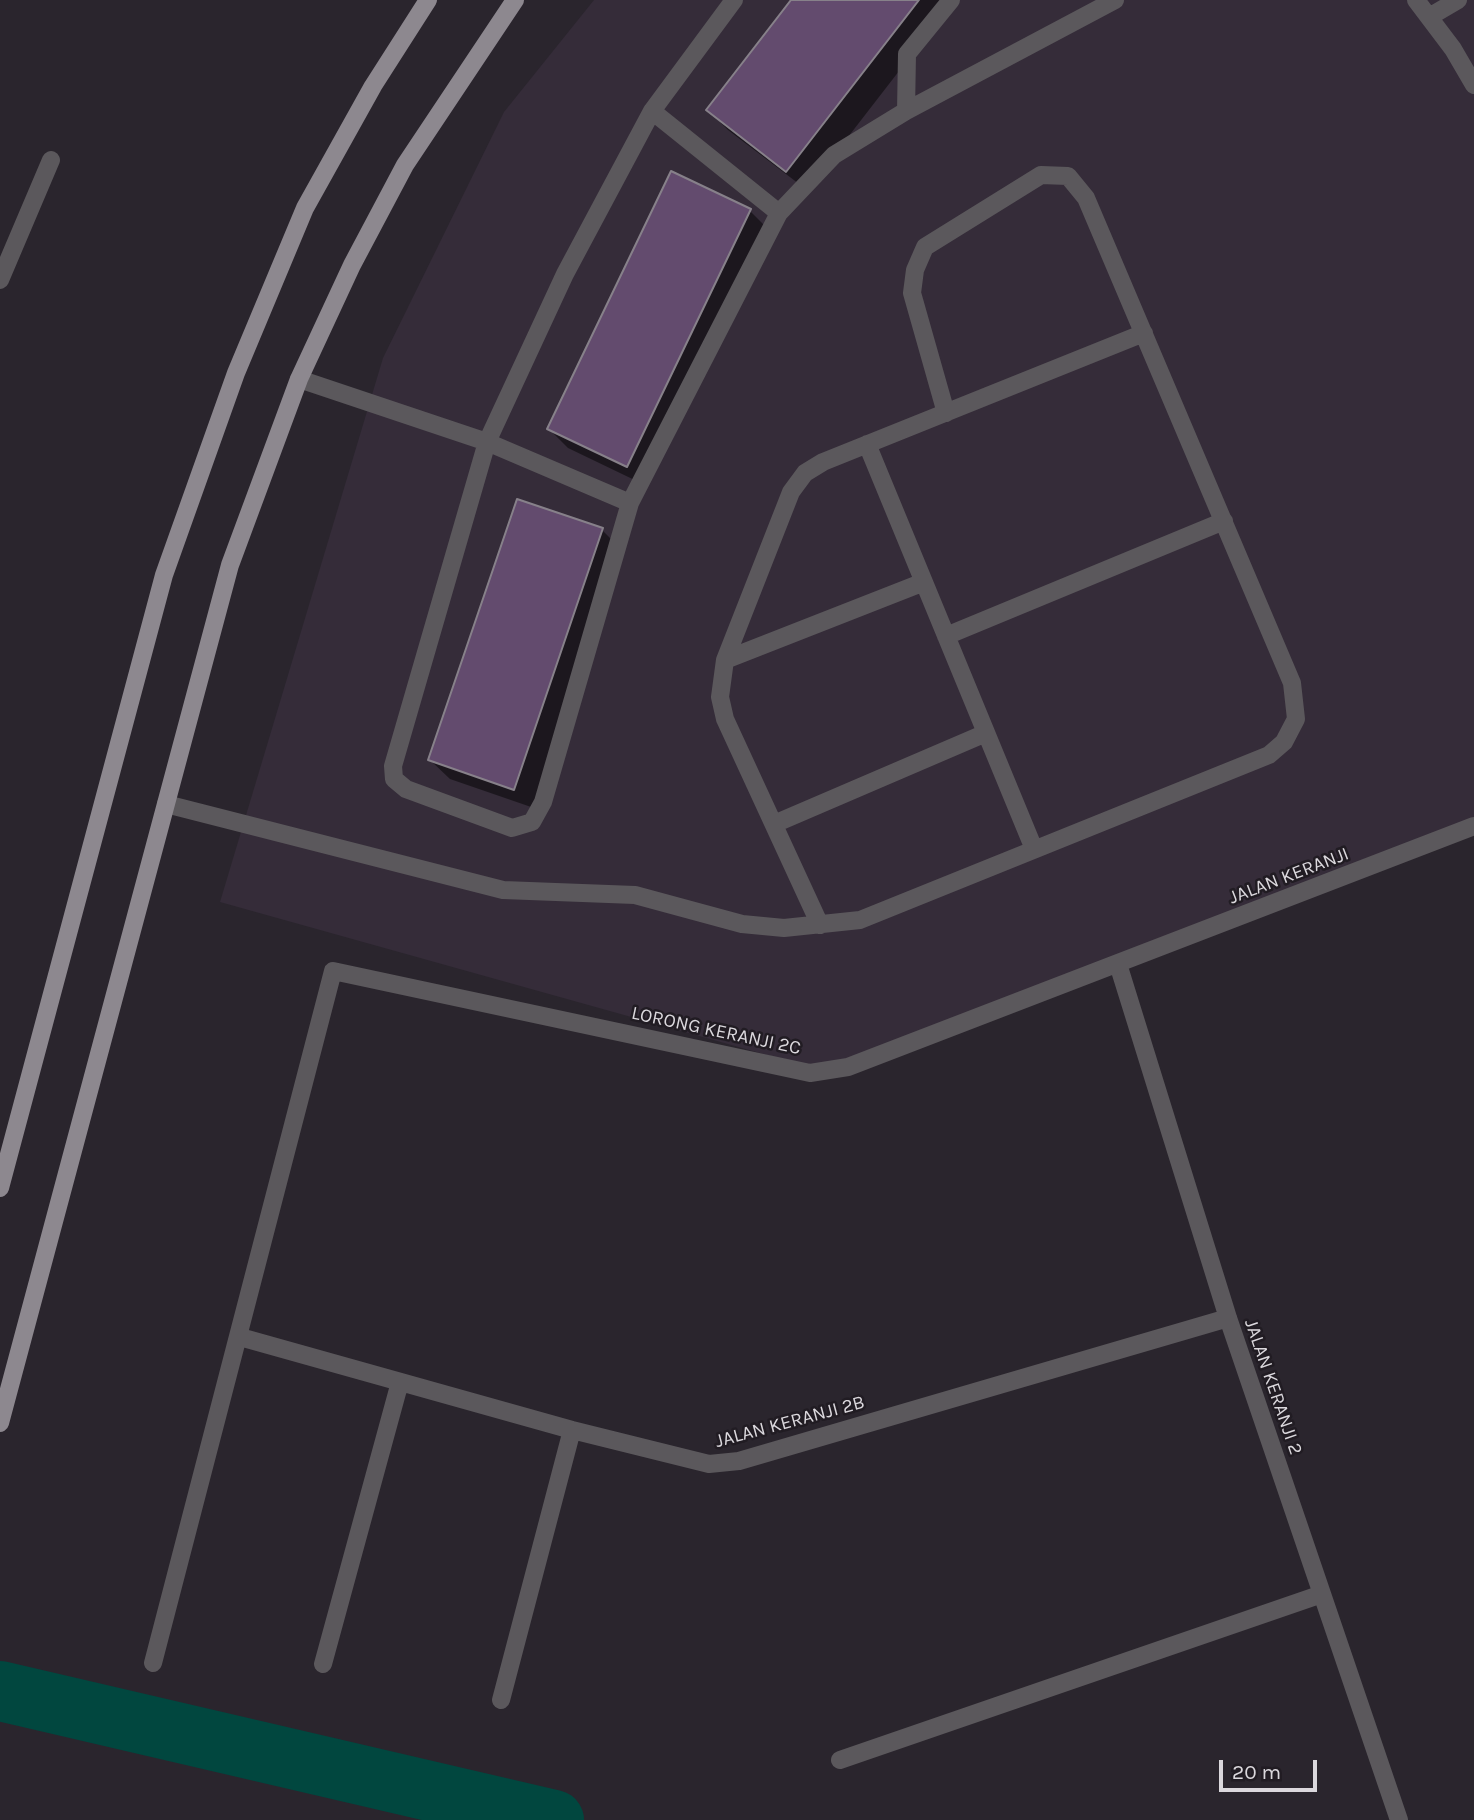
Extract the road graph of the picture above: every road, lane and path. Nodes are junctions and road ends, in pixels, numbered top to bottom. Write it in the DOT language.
graph roads {
  1 [pos="428,0"];
  2 [pos="515,0"];
  3 [pos="734,0"];
  4 [pos="951,0"];
  5 [pos="1115,0"];
  6 [pos="1416,0"];
  7 [pos="1458,0"];
  8 [pos="1429,17"];
  9 [pos="1474,85"];
  10 [pos="652,111"];
  11 [pos="906,111"];
  12 [pos="51,160"];
  13 [pos="779,213"];
  14 [pos="0,280"];
  15 [pos="1144,333"];
  16 [pos="299,379"];
  17 [pos="946,413"];
  18 [pos="487,442"];
  19 [pos="867,444"];
  20 [pos="630,503"];
  21 [pos="1224,521"];
  22 [pos="924,582"];
  23 [pos="946,636"];
  24 [pos="725,660"];
  25 [pos="986,733"];
  26 [pos="166,804"];
  27 [pos="774,824"];
  28 [pos="1474,826"];
  29 [pos="1034,849"];
  30 [pos="820,925"];
  31 [pos="1118,964"];
  32 [pos="0,1188"];
  33 [pos="1228,1318"];
  34 [pos="240,1337"];
  35 [pos="400,1382"];
  36 [pos="0,1423"];
  37 [pos="572,1430"];
  38 [pos="1322,1594"];
  39 [pos="153,1663"];
  40 [pos="323,1664"];
  41 [pos="501,1700"];
  42 [pos="840,1760"];
  43 [pos="1399,1820"];
  1 -- 32 [label="main road"];
  2 -- 16 [label="main road"];
  3 -- 10 [label="street"];
  4 -- 11 [label="street"];
  5 -- 11 [label="street"];
  6 -- 8 [label="street"];
  7 -- 8 [label="street"];
  8 -- 9 [label="street"];
  10 -- 13 [label="street"];
  10 -- 18 [label="street"];
  11 -- 13 [label="street"];
  12 -- 14 [label="street"];
  13 -- 20 [label="street"];
  15 -- 17 [label="street"];
  15 -- 17 [label="street"];
  15 -- 21 [label="street"];
  16 -- 18 [label="street"];
  16 -- 26 [label="main road"];
  17 -- 19 [label="street"];
  18 -- 20 [label="street"];
  18 -- 20 [label="street"];
  19 -- 22 [label="street"];
  19 -- 24 [label="street"];
  21 -- 23 [label="street"];
  21 -- 29 [label="street"];
  22 -- 23 [label="street"];
  22 -- 24 [label="street"];
  23 -- 25 [label="street"];
  24 -- 27 [label="street"];
  25 -- 27 [label="street"];
  25 -- 29 [label="street"];
  26 -- 30 [label="street"];
  26 -- 36 [label="main road"];
  27 -- 30 [label="street"];
  28 -- 31 [label="street, JALAN KERANJI"];
  29 -- 30 [label="street"];
  31 -- 33 [label="street, JALAN KERANJI 2"];
  31 -- 34 [label="street, LORONG KERANJI 2C"];
  33 -- 37 [label="street, JALAN KERANJI 2B"];
  33 -- 38 [label="street, JALAN KERANJI 2"];
  34 -- 35 [label="street, JALAN KERANJI 2B"];
  34 -- 39 [label="street"];
  35 -- 37 [label="street, JALAN KERANJI 2B"];
  35 -- 40 [label="street"];
  37 -- 41 [label="street"];
  38 -- 42 [label="street"];
  38 -- 43 [label="street, JALAN KERANJI 2"];
}
